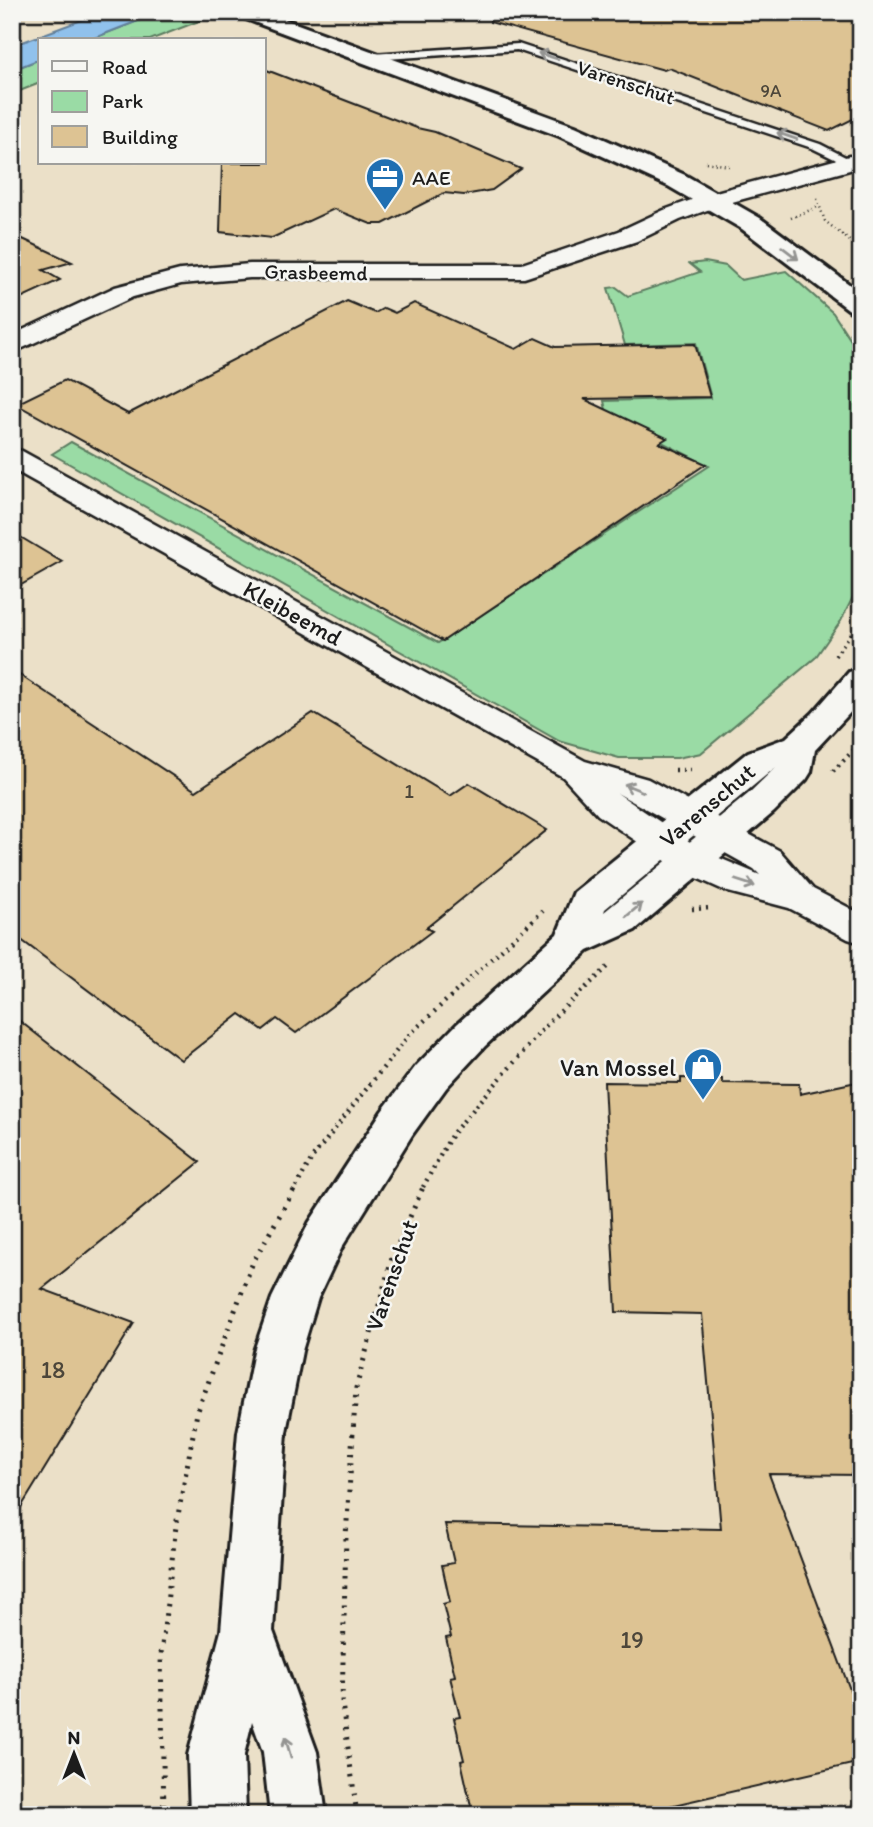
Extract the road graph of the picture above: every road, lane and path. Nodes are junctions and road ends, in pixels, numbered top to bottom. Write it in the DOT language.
graph roads {
  1 [pos="245,12"];
  2 [pos="270,16"];
  3 [pos="372,57"];
  4 [pos="846,167"];
  5 [pos="737,202"];
  6 [pos="861,285"];
  7 [pos="861,306"];
  8 [pos="12,345"];
  9 [pos="12,457"];
  10 [pos="861,679"];
  11 [pos="861,743"];
  12 [pos="574,769"];
  13 [pos="827,777"];
  14 [pos="706,827"];
  15 [pos="677,851"];
  16 [pos="741,883"];
  17 [pos="800,898"];
  18 [pos="687,909"];
  19 [pos="861,930"];
  20 [pos="617,959"];
  21 [pos="247,1631"];
  22 [pos="218,1815"];
  23 [pos="298,1815"];
  24 [pos="357,1815"];
  1 -- 2 [label="street, Varenschut"];
  2 -- 3 [label="street, Varenschut"];
  4 -- 3 [label="lane, Varenschut, one-way"];
  3 -- 5 [label="street, Varenschut"];
  4 -- 5 [label="street, Varenschut"];
  5 -- 6 [label="street, Varenschut"];
  5 -- 7 [label="street, Varenschut, one-way"];
  5 -- 8 [label="street, Grasbeemd"];
  9 -- 12 [label="street, Kleibeemd"];
  10 -- 14 [label="street, Varenschut"];
  11 -- 13 [label="path"];
  14 -- 12 [label="street, Kleibeemd, one-way"];
  12 -- 15 [label="street, Kleibeemd"];
  14 -- 15 [label="street, Varenschut"];
  14 -- 17 [label="street, Varenschut"];
  15 -- 16 [label="street, Varenschut"];
  15 -- 21 [label="street, Varenschut"];
  16 -- 17 [label="street, Varenschut, one-way"];
  16 -- 18 [label="path"];
  17 -- 19 [label="street, Varenschut"];
  20 -- 24 [label="path, Varenschut"];
  21 -- 22 [label="street, Varenschut"];
  23 -- 21 [label="street, Varenschut, one-way"];
}
